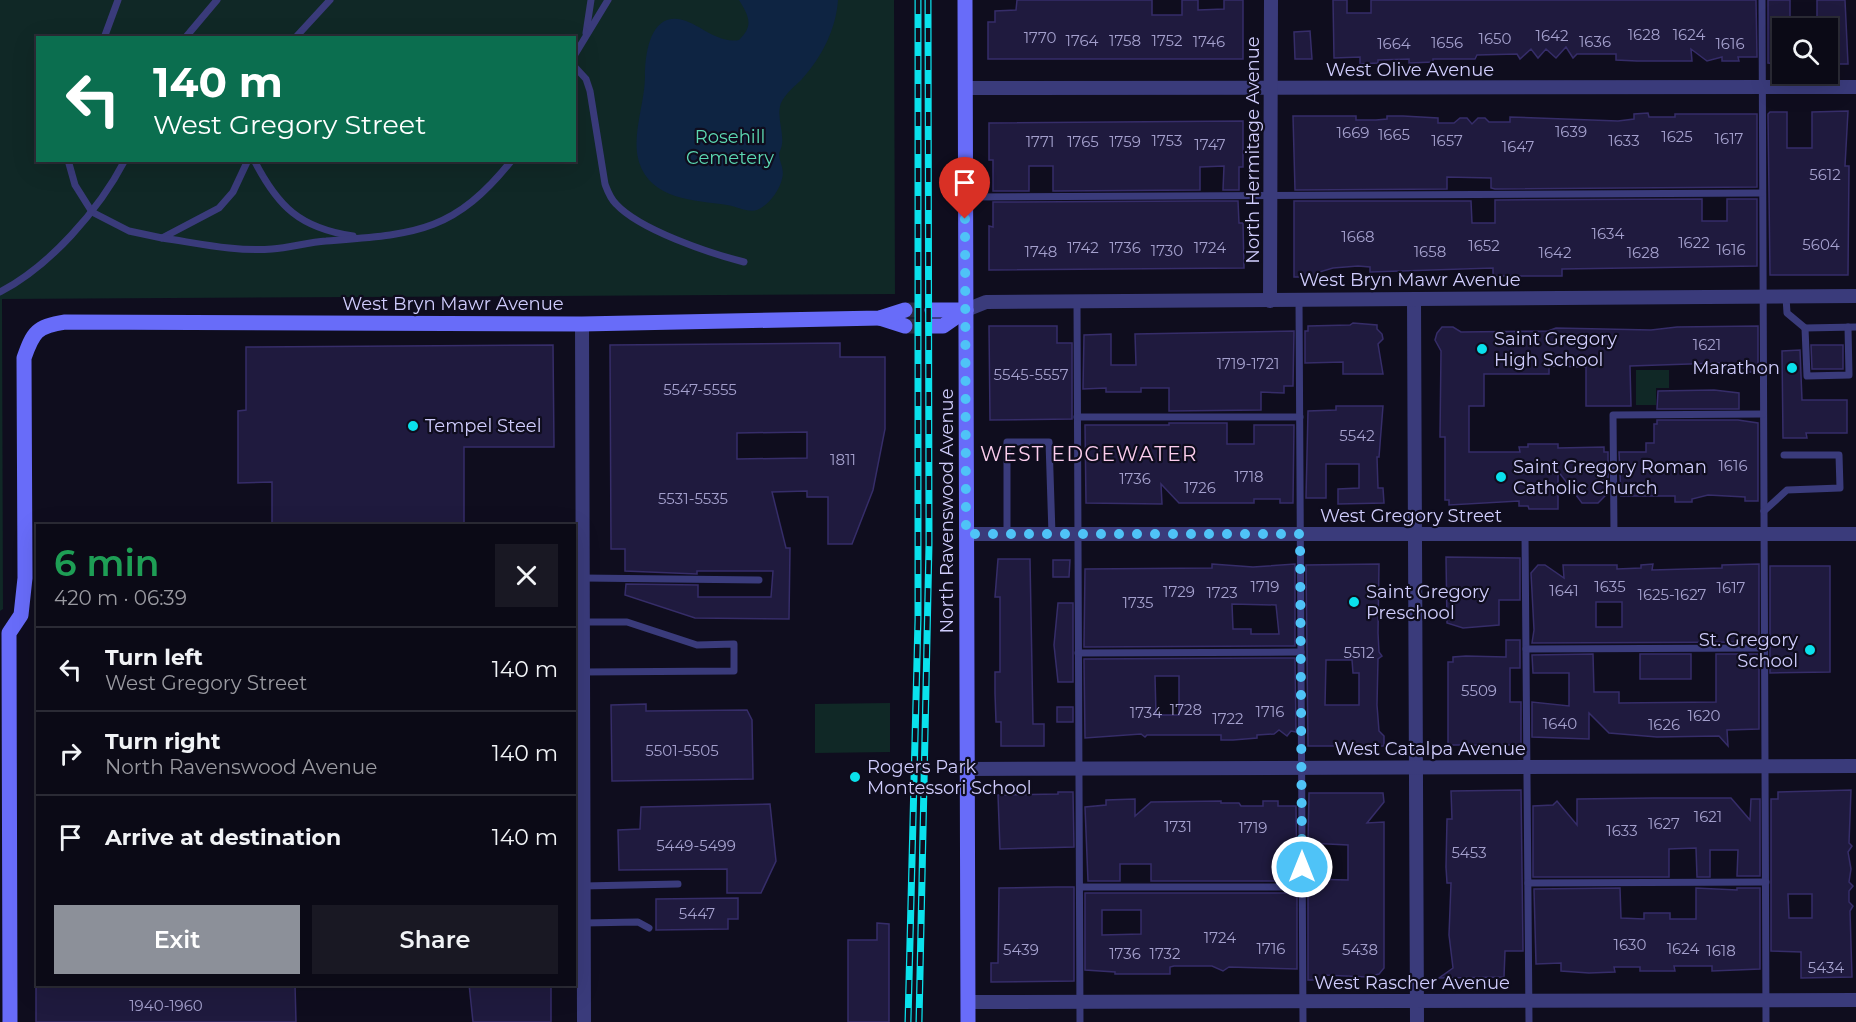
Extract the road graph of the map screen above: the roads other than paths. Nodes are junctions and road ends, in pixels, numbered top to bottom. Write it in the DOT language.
graph roads {
  1 [pos="118,0"];
  2 [pos="217,0"];
  3 [pos="330,0"];
  4 [pos="591,0"];
  5 [pos="608,0"];
  6 [pos="965,0"];
  7 [pos="1271,0"];
  8 [pos="1762,0"];
  9 [pos="105,36"];
  10 [pos="187,36"];
  11 [pos="297,36"];
  12 [pos="584,40"];
  13 [pos="576,53"];
  14 [pos="576,68"];
  15 [pos="1856,87"];
  16 [pos="965,88"];
  17 [pos="1270,88"];
  18 [pos="1762,88"];
  19 [pos="69,162"];
  20 [pos="124,162"];
  21 [pos="247,162"];
  22 [pos="255,162"];
  23 [pos="510,162"];
  24 [pos="1762,193"];
  25 [pos="1270,195"];
  26 [pos="965,196"];
  27 [pos="92,212"];
  28 [pos="162,238"];
  29 [pos="364,238"];
  30 [pos="744,262"];
  31 [pos="0,292"];
  32 [pos="1856,296"];
  33 [pos="1786,297"];
  34 [pos="1763,298"];
  35 [pos="1270,300"];
  36 [pos="1299,300"];
  37 [pos="1414,300"];
  38 [pos="1077,302"];
  39 [pos="905,310"];
  40 [pos="932,310"];
  41 [pos="966,310"];
  42 [pos="880,318"];
  43 [pos="582,324"];
  44 [pos="904,326"];
  45 [pos="933,326"];
  46 [pos="1852,327"];
  47 [pos="1805,328"];
  48 [pos="1764,414"];
  49 [pos="1077,417"];
  50 [pos="1300,417"];
  51 [pos="1784,456"];
  52 [pos="1764,511"];
  53 [pos="966,534"];
  54 [pos="1007,534"];
  55 [pos="1052,534"];
  56 [pos="1078,534"];
  57 [pos="1300,534"];
  58 [pos="1414,534"];
  59 [pos="1525,534"];
  60 [pos="1614,534"];
  61 [pos="1764,534"];
  62 [pos="1856,534"];
  63 [pos="583,578"];
  64 [pos="759,580"];
  65 [pos="583,622"];
  66 [pos="5,636"];
  67 [pos="1765,648"];
  68 [pos="1526,649"];
  69 [pos="1301,652"];
  70 [pos="1078,653"];
  71 [pos="583,672"];
  72 [pos="579,718"];
  73 [pos="1765,766"];
  74 [pos="1856,766"];
  75 [pos="1527,767"];
  76 [pos="1301,768"];
  77 [pos="1415,768"];
  78 [pos="967,769"];
  79 [pos="1079,769"];
  80 [pos="1766,882"];
  81 [pos="1528,883"];
  82 [pos="5,884"];
  83 [pos="678,884"];
  84 [pos="583,886"];
  85 [pos="1080,887"];
  86 [pos="1302,887"];
  87 [pos="584,923"];
  88 [pos="649,928"];
  89 [pos="5,963"];
  90 [pos="1766,1000"];
  91 [pos="1856,1000"];
  92 [pos="1080,1001"];
  93 [pos="1303,1001"];
  94 [pos="1416,1001"];
  95 [pos="1529,1001"];
  96 [pos="968,1002"];
  97 [pos="7,1013"];
  98 [pos="584,1022"];
  99 [pos="968,1022"];
  100 [pos="1080,1022"];
  101 [pos="1303,1022"];
  102 [pos="1416,1022"];
  103 [pos="1529,1022"];
  104 [pos="1766,1022"];
  1 -- 9 [label="lane"];
  2 -- 10 [label="lane"];
  3 -- 11 [label="lane"];
  4 -- 12 [label="lane"];
  5 -- 12 [label="lane"];
  6 -- 16 [label="street, North Ravenswood Avenue"];
  7 -- 17 [label="street, North Hermitage Avenue"];
  8 -- 18 [label="lane"];
  12 -- 13 [label="lane"];
  14 -- 30 [label="lane"];
  15 -- 18 [label="street, West Olive Avenue"];
  16 -- 17 [label="street, West Olive Avenue"];
  16 -- 26 [label="street, North Ravenswood Avenue"];
  17 -- 18 [label="street, West Olive Avenue"];
  17 -- 25 [label="street, North Hermitage Avenue"];
  18 -- 24 [label="lane"];
  19 -- 27 [label="lane"];
  20 -- 27 [label="lane"];
  21 -- 28 [label="lane"];
  22 -- 29 [label="lane"];
  23 -- 29 [label="lane"];
  24 -- 25 [label="lane"];
  24 -- 34 [label="lane"];
  25 -- 26 [label="lane"];
  25 -- 35 [label="street, North Hermitage Avenue"];
  26 -- 41 [label="street, North Ravenswood Avenue"];
  27 -- 28 [label="lane"];
  27 -- 31 [label="lane"];
  28 -- 29 [label="lane"];
  32 -- 33 [label="street, West Bryn Mawr Avenue"];
  33 -- 34 [label="street, West Bryn Mawr Avenue"];
  33 -- 47 [label="lane"];
  34 -- 37 [label="street, West Bryn Mawr Avenue"];
  34 -- 48 [label="lane"];
  35 -- 36 [label="street, West Bryn Mawr Avenue"];
  35 -- 38 [label="street, West Bryn Mawr Avenue"];
  36 -- 37 [label="street, West Bryn Mawr Avenue"];
  36 -- 50 [label="lane"];
  37 -- 58 [label="street"];
  38 -- 41 [label="street, West Bryn Mawr Avenue"];
  38 -- 49 [label="lane"];
  39 -- 42 [label="street, West Bryn Mawr Avenue"];
  40 -- 41 [label="street, West Bryn Mawr Avenue"];
  41 -- 45 [label="street, West Bryn Mawr Avenue"];
  41 -- 53 [label="street, North Ravenswood Avenue"];
  42 -- 43 [label="street, West Bryn Mawr Avenue"];
  42 -- 44 [label="street, West Bryn Mawr Avenue"];
  43 -- 63 [label="street"];
  43 -- 66 [label="street, West Bryn Mawr Avenue"];
  46 -- 47 [label="lane"];
  46 -- 47 [label="lane"];
  48 -- 52 [label="lane"];
  48 -- 60 [label="lane"];
  49 -- 50 [label="lane"];
  49 -- 56 [label="lane"];
  50 -- 57 [label="lane"];
  51 -- 52 [label="lane"];
  52 -- 61 [label="lane"];
  53 -- 54 [label="street, West Gregory Street"];
  53 -- 78 [label="street, North Ravenswood Avenue"];
  54 -- 55 [label="street, West Gregory Street"];
  54 -- 55 [label="lane"];
  55 -- 56 [label="street, West Gregory Street"];
  56 -- 57 [label="street, West Gregory Street"];
  56 -- 70 [label="lane"];
  57 -- 58 [label="street, West Gregory Street"];
  57 -- 69 [label="lane"];
  58 -- 59 [label="street, West Gregory Street"];
  58 -- 77 [label="street"];
  59 -- 60 [label="street, West Gregory Street"];
  59 -- 68 [label="lane"];
  60 -- 61 [label="street, West Gregory Street"];
  61 -- 62 [label="street, West Gregory Street"];
  61 -- 67 [label="lane"];
  63 -- 64 [label="lane"];
  63 -- 65 [label="street"];
  65 -- 71 [label="street"];
  65 -- 71 [label="lane"];
  66 -- 82 [label="street"];
  67 -- 68 [label="lane"];
  67 -- 73 [label="lane"];
  68 -- 75 [label="lane"];
  69 -- 70 [label="lane"];
  69 -- 76 [label="lane"];
  70 -- 79 [label="lane"];
  71 -- 72 [label="street"];
  72 -- 84 [label="street"];
  73 -- 74 [label="street, West Catalpa Avenue"];
  73 -- 75 [label="street, West Catalpa Avenue"];
  73 -- 80 [label="lane"];
  75 -- 77 [label="street, West Catalpa Avenue"];
  75 -- 81 [label="lane"];
  76 -- 77 [label="street, West Catalpa Avenue"];
  76 -- 79 [label="street, West Catalpa Avenue"];
  76 -- 86 [label="lane"];
  77 -- 94 [label="street"];
  78 -- 79 [label="street, West Catalpa Avenue"];
  78 -- 96 [label="street, North Ravenswood Avenue"];
  79 -- 85 [label="lane"];
  80 -- 81 [label="lane"];
  80 -- 90 [label="lane"];
  81 -- 95 [label="lane"];
  82 -- 89 [label="street"];
  83 -- 84 [label="lane"];
  84 -- 87 [label="street"];
  85 -- 86 [label="lane"];
  85 -- 92 [label="lane"];
  86 -- 93 [label="lane"];
  87 -- 88 [label="lane"];
  87 -- 98 [label="street"];
  89 -- 97 [label="street"];
  90 -- 91 [label="street, West Rascher Avenue"];
  90 -- 95 [label="street, West Rascher Avenue"];
  90 -- 104 [label="lane"];
  92 -- 93 [label="street, West Rascher Avenue"];
  92 -- 96 [label="street, West Rascher Avenue"];
  92 -- 100 [label="lane"];
  93 -- 94 [label="street, West Rascher Avenue"];
  93 -- 101 [label="lane"];
  94 -- 95 [label="street, West Rascher Avenue"];
  94 -- 102 [label="street"];
  95 -- 103 [label="lane"];
  96 -- 99 [label="street, North Ravenswood Avenue"];
}
